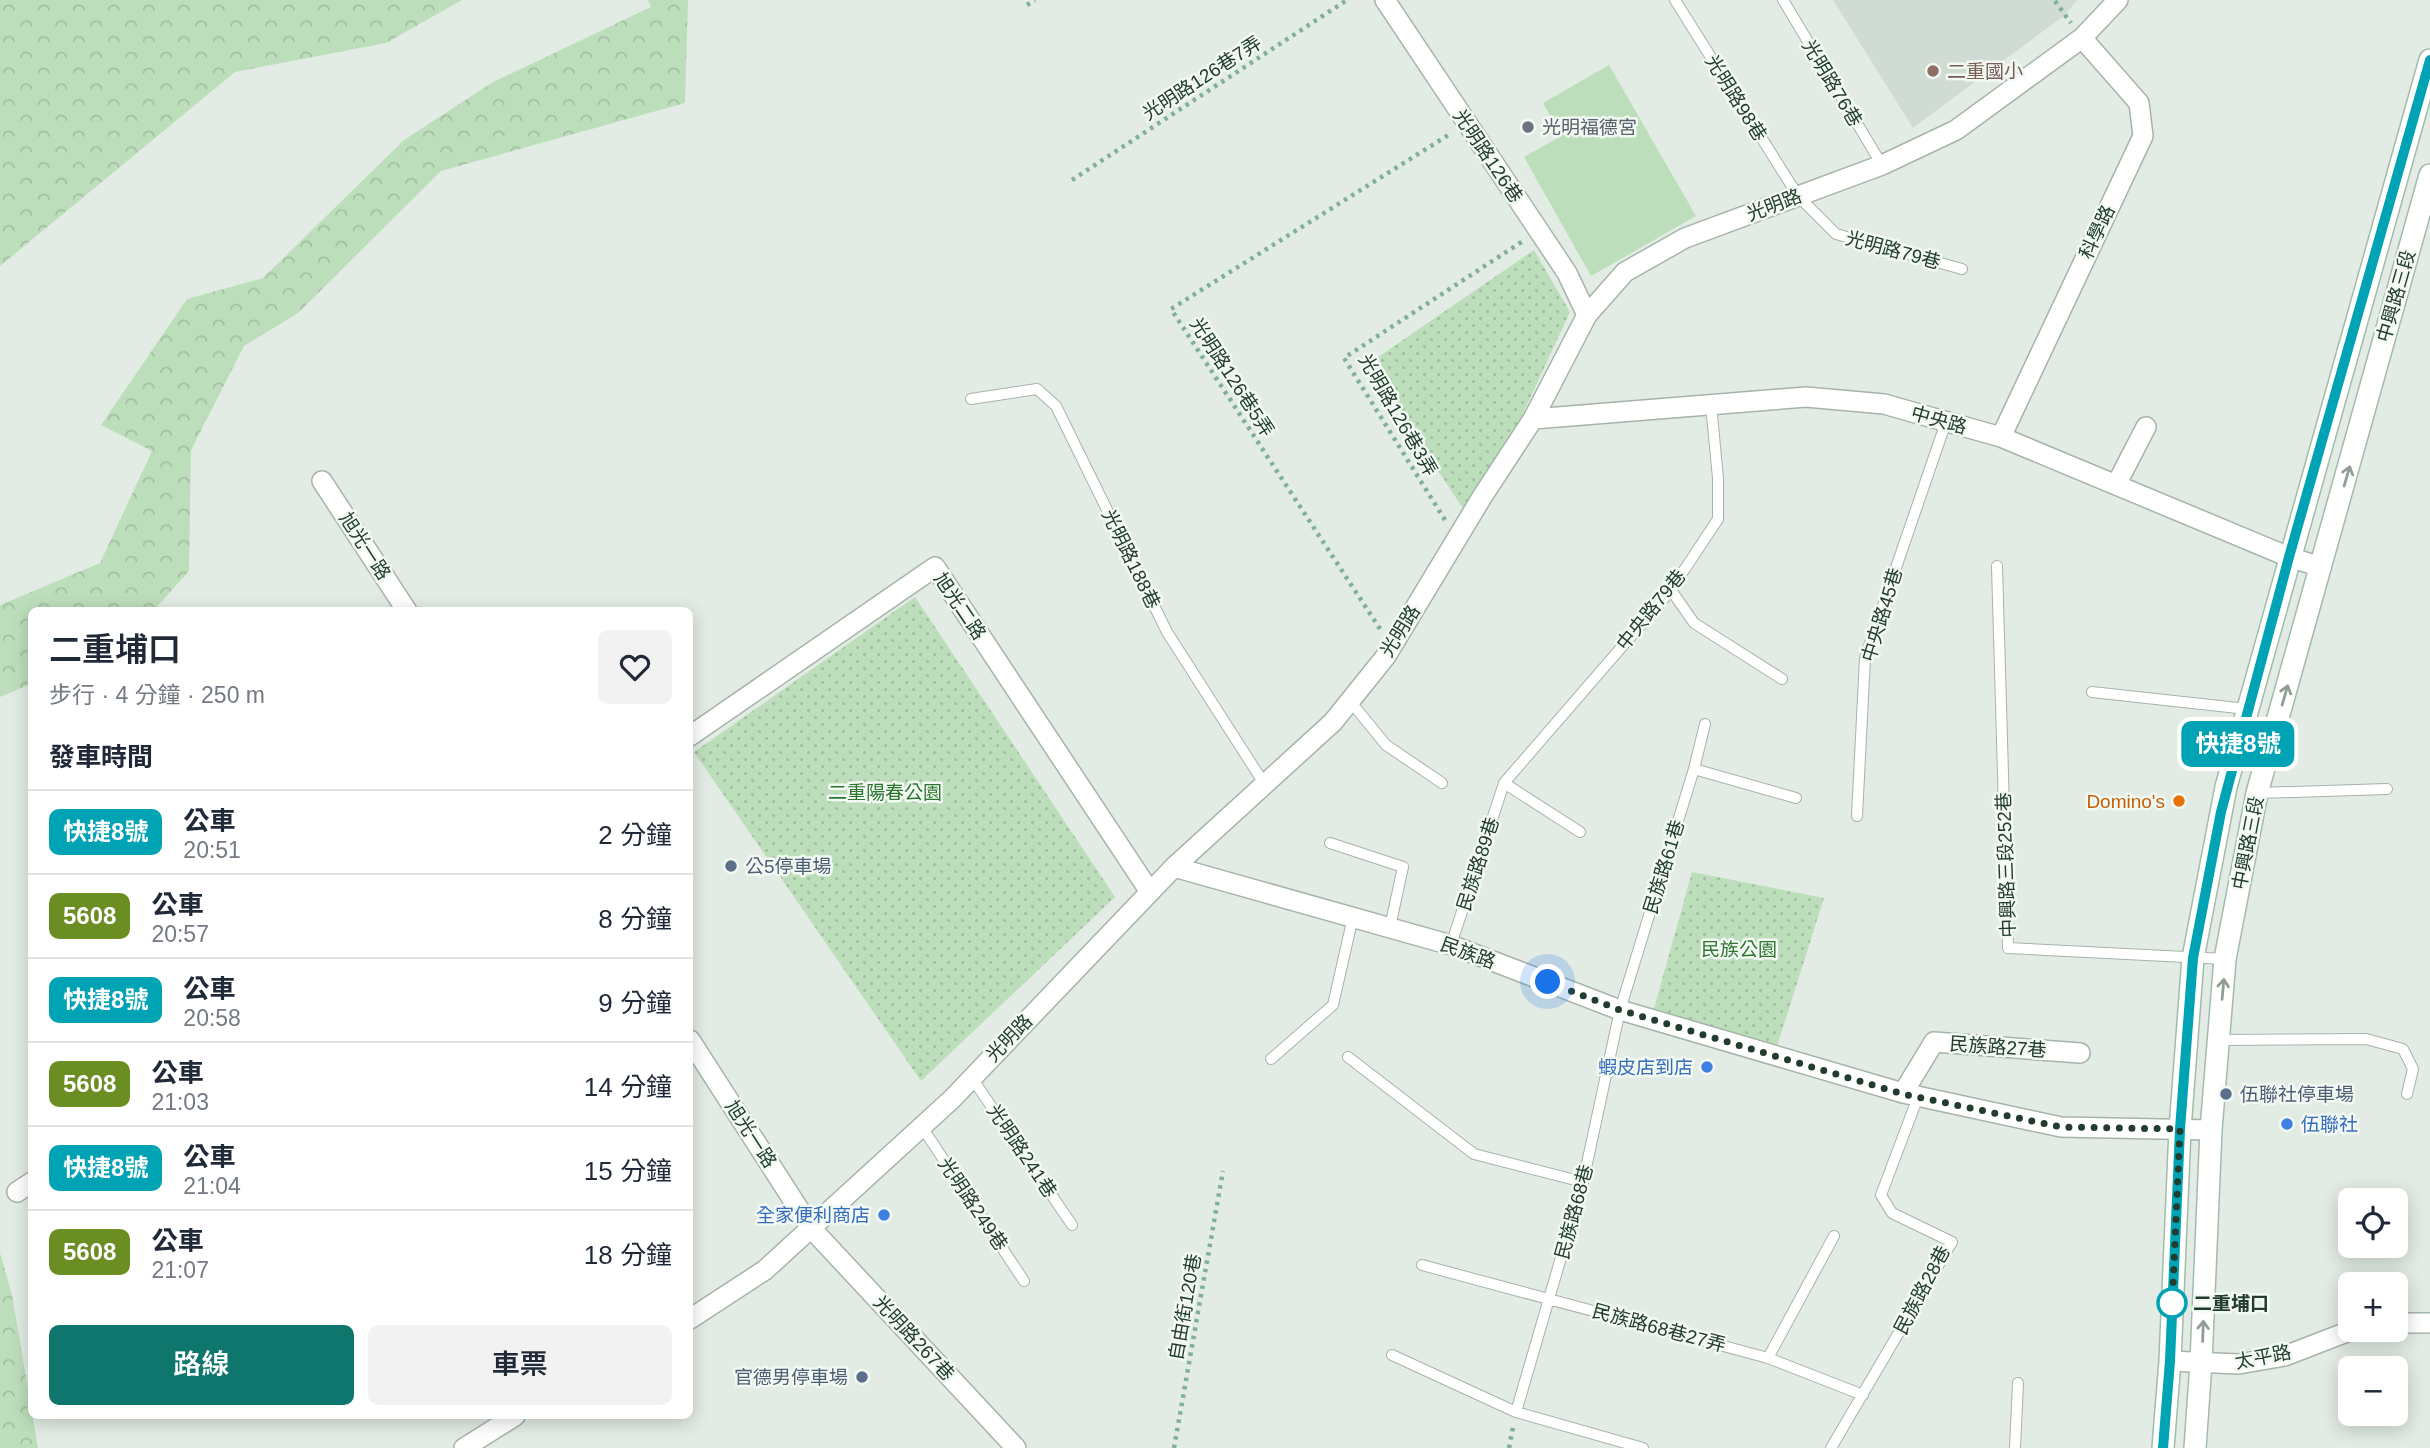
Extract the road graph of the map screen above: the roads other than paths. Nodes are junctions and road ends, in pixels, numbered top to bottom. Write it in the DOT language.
graph roads {
  1 [pos="1385,0"];
  2 [pos="1675,0"];
  3 [pos="1783,0"];
  4 [pos="2118,0"];
  5 [pos="2082,37"];
  6 [pos="2430,60"];
  7 [pos="2422,123"];
  8 [pos="1882,165"];
  9 [pos="2430,175"];
  10 [pos="1798,195"];
  11 [pos="1962,269"];
  12 [pos="1587,315"];
  13 [pos="971,399"];
  14 [pos="1711,405"];
  15 [pos="1533,419"];
  16 [pos="1946,422"];
  17 [pos="2146,427"];
  18 [pos="2001,437"];
  19 [pos="322,481"];
  20 [pos="2116,485"];
  21 [pos="2289,557"];
  22 [pos="1997,566"];
  23 [pos="2321,567"];
  24 [pos="1671,590"];
  25 [pos="404,607"];
  26 [pos="1782,679"];
  27 [pos="2092,692"];
  28 [pos="1350,701"];
  29 [pos="2247,709"];
  30 [pos="1705,724"];
  31 [pos="693,734"];
  32 [pos="1694,769"];
  33 [pos="1442,783"];
  34 [pos="1504,783"];
  35 [pos="1265,785"];
  36 [pos="2387,789"];
  37 [pos="2257,793"];
  38 [pos="1796,798"];
  39 [pos="1857,816"];
  40 [pos="1580,832"];
  41 [pos="1330,843"];
  42 [pos="1174,867"];
  43 [pos="1150,892"];
  44 [pos="1353,917"];
  45 [pos="1390,928"];
  46 [pos="1451,945"];
  47 [pos="2193,958"];
  48 [pos="2225,959"];
  49 [pos="1620,1010"];
  50 [pos="2218,1040"];
  51 [pos="693,1045"];
  52 [pos="2080,1053"];
  53 [pos="1348,1057"];
  54 [pos="1272,1059"];
  55 [pos="971,1077"];
  56 [pos="2407,1094"];
  57 [pos="1910,1095"];
  58 [pos="922,1127"];
  59 [pos="2180,1129"];
  60 [pos="2211,1130"];
  61 [pos="1583,1182"];
  62 [pos="1072,1224"];
  63 [pos="811,1228"];
  64 [pos="1834,1236"];
  65 [pos="1422,1265"];
  66 [pos="1024,1281"];
  67 [pos="1551,1299"];
  68 [pos="693,1317"];
  69 [pos="2408,1323"];
  70 [pos="2430,1323"];
  71 [pos="2338,1335"];
  72 [pos="1392,1355"];
  73 [pos="1768,1358"];
  74 [pos="2170,1361"];
  75 [pos="2202,1363"];
  76 [pos="2018,1383"];
  77 [pos="1864,1395"];
  78 [pos="1516,1412"];
  79 [pos="510,1419"];
  80 [pos="464,1448"];
  81 [pos="1016,1448"];
  82 [pos="1643,1448"];
  83 [pos="1831,1448"];
  84 [pos="2015,1448"];
  85 [pos="2164,1448"];
  86 [pos="2195,1448"];
  1 -- 12 [label="street, 光明路126巷"];
  2 -- 10 [label="lane, 光明路98巷"];
  3 -- 8 [label="lane, 光明路76巷"];
  4 -- 5 [label="street, 光明路"];
  5 -- 8 [label="street, 光明路"];
  5 -- 18 [label="street, 科學路"];
  6 -- 7 [label="main road, 中興路三段"];
  7 -- 21 [label="main road, 中興路三段"];
  8 -- 10 [label="street, 光明路"];
  23 -- 9 [label="main road, 中興路三段, one-way"];
  10 -- 11 [label="lane, 光明路79巷"];
  10 -- 12 [label="street, 光明路"];
  12 -- 15 [label="street, 光明路"];
  13 -- 35 [label="lane, 光明路188巷"];
  14 -- 15 [label="street, 中央路"];
  14 -- 16 [label="street, 中央路"];
  14 -- 24 [label="lane, 中央路79巷"];
  15 -- 28 [label="street, 光明路"];
  16 -- 18 [label="street, 中央路"];
  16 -- 39 [label="lane, 中央路45巷"];
  17 -- 20 [label="street"];
  18 -- 20 [label="street, 中央路"];
  19 -- 25 [label="street, 旭光一路"];
  20 -- 21 [label="street, 中央路"];
  21 -- 23 [label="street, 中央路"];
  21 -- 29 [label="main road, 中興路三段"];
  22 -- 47 [label="lane, 中興路三段252巷"];
  37 -- 23 [label="main road, 中興路三段, one-way"];
  24 -- 26 [label="lane"];
  24 -- 34 [label="lane, 中央路79巷"];
  27 -- 29 [label="lane"];
  28 -- 33 [label="lane"];
  28 -- 35 [label="street, 光明路"];
  29 -- 47 [label="main road, 中興路三段"];
  30 -- 32 [label="lane, 民族路61巷"];
  31 -- 43 [label="street, 旭光二路"];
  32 -- 38 [label="lane"];
  32 -- 49 [label="lane, 民族路61巷"];
  34 -- 40 [label="lane"];
  34 -- 46 [label="lane, 民族路89巷"];
  35 -- 42 [label="street, 光明路"];
  36 -- 37 [label="lane"];
  37 -- 48 [label="main road, 中興路三段"];
  41 -- 45 [label="lane"];
  42 -- 43 [label="street, 光明路"];
  42 -- 44 [label="street, 民族路"];
  43 -- 55 [label="street, 光明路"];
  44 -- 45 [label="street, 民族路"];
  44 -- 54 [label="lane"];
  45 -- 46 [label="street, 民族路"];
  46 -- 49 [label="street, 民族路"];
  47 -- 48 [label="lane, 中興路三段252巷"];
  47 -- 59 [label="main road, 中興路三段"];
  50 -- 48 [label="main road, 中興路三段, one-way"];
  49 -- 57 [label="street, 民族路"];
  49 -- 61 [label="lane, 民族路68巷"];
  50 -- 56 [label="lane"];
  50 -- 60 [label="main road, 中興路三段"];
  51 -- 63 [label="street, 旭光一路"];
  52 -- 57 [label="street, 民族路27巷"];
  53 -- 61 [label="lane"];
  55 -- 58 [label="street, 光明路"];
  55 -- 62 [label="lane, 光明路241巷"];
  57 -- 59 [label="street, 民族路"];
  57 -- 77 [label="lane, 民族路28巷"];
  58 -- 63 [label="street, 光明路"];
  58 -- 66 [label="lane, 光明路249巷"];
  59 -- 60 [label="street, 民族路"];
  59 -- 74 [label="main road, 中興路三段"];
  75 -- 60 [label="main road, 中興路三段, one-way"];
  61 -- 67 [label="lane, 民族路68巷"];
  63 -- 68 [label="street, 光明路"];
  63 -- 81 [label="street, 光明路267巷"];
  64 -- 73 [label="lane"];
  65 -- 67 [label="lane, 民族路68巷27弄"];
  67 -- 73 [label="lane, 民族路68巷27弄"];
  67 -- 78 [label="lane, 民族路68巷"];
  69 -- 70 [label="street"];
  71 -- 75 [label="street, 太平路"];
  72 -- 78 [label="lane"];
  73 -- 77 [label="lane, 民族路68巷27弄"];
  74 -- 75 [label="street, 太平路"];
  74 -- 85 [label="main road, 中興路三段"];
  75 -- 86 [label="main road, 中興路三段"];
  76 -- 84 [label="lane"];
  77 -- 83 [label="lane"];
  78 -- 82 [label="lane"];
  79 -- 80 [label="street"];
}
